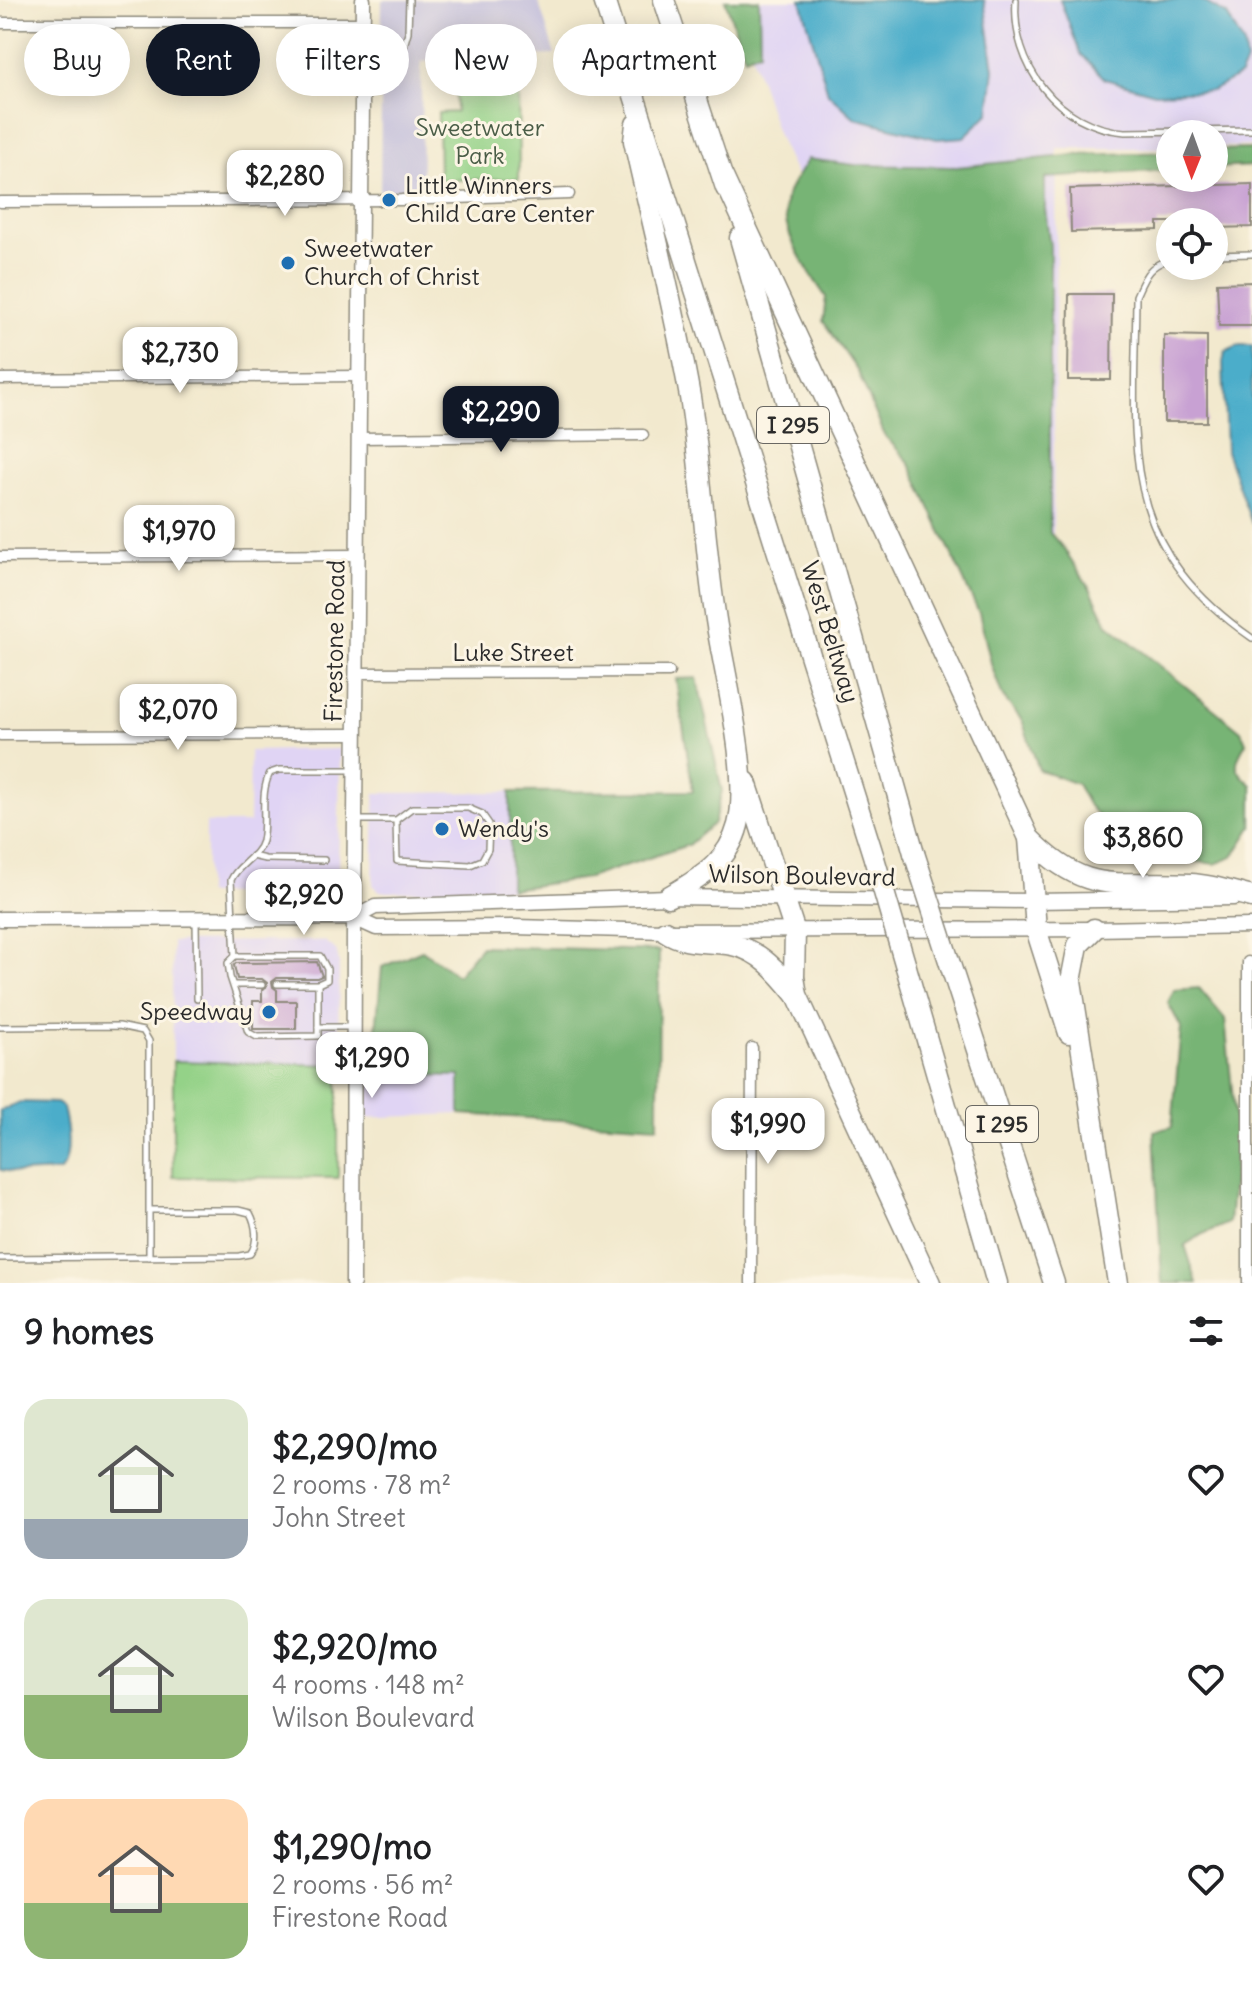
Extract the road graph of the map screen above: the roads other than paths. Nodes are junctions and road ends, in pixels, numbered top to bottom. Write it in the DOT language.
graph roads {
  1 [pos="363,0"];
  2 [pos="409,0"];
  3 [pos="604,0"];
  4 [pos="664,0"];
  5 [pos="1016,0"];
  6 [pos="0,23"];
  7 [pos="363,23"];
  8 [pos="408,24"];
  9 [pos="362,96"];
  10 [pos="639,112"];
  11 [pos="1252,130"];
  12 [pos="723,177"];
  13 [pos="569,194"];
  14 [pos="361,201"];
  15 [pos="0,202"];
  16 [pos="1252,254"];
  17 [pos="1228,255"];
  18 [pos="1156,263"];
  19 [pos="360,376"];
  20 [pos="0,379"];
  21 [pos="643,435"];
  22 [pos="359,438"];
  23 [pos="358,555"];
  24 [pos="0,557"];
  25 [pos="1252,638"];
  26 [pos="669,672"];
  27 [pos="357,673"];
  28 [pos="356,734"];
  29 [pos="0,735"];
  30 [pos="739,760"];
  31 [pos="356,770"];
  32 [pos="355,820"];
  33 [pos="396,820"];
  34 [pos="1029,838"];
  35 [pos="251,856"];
  36 [pos="324,860"];
  37 [pos="668,897"];
  38 [pos="784,897"];
  39 [pos="1252,897"];
  40 [pos="1034,901"];
  41 [pos="196,918"];
  42 [pos="233,918"];
  43 [pos="354,918"];
  44 [pos="0,919"];
  45 [pos="1252,926"];
  46 [pos="1036,929"];
  47 [pos="1094,929"];
  48 [pos="665,931"];
  49 [pos="795,932"];
  50 [pos="235,956"];
  51 [pos="1248,962"];
  52 [pos="281,983"];
  53 [pos="315,983"];
  54 [pos="234,985"];
  55 [pos="262,985"];
  56 [pos="797,995"];
  57 [pos="197,999"];
  58 [pos="0,1027"];
  59 [pos="318,1027"];
  60 [pos="353,1027"];
  61 [pos="752,1048"];
  62 [pos="1086,1082"];
  63 [pos="1250,1090"];
  64 [pos="150,1210"];
  65 [pos="149,1257"];
  66 [pos="0,1258"];
  67 [pos="353,1283"];
  68 [pos="751,1283"];
  69 [pos="930,1283"];
  70 [pos="997,1283"];
  71 [pos="1054,1283"];
  72 [pos="1118,1283"];
  73 [pos="1248,1283"];
  1 -- 7 [label="main road, Firestone Road"];
  2 -- 8 [label="lane"];
  3 -- 10 [label="highway, West Beltway / I 295"];
  4 -- 12 [label="highway, West Beltway / I 295"];
  5 -- 11 [label="lane"];
  6 -- 7 [label="street"];
  9 -- 14 [label="main road, Firestone Road"];
  10 -- 30 [label="highway"];
  10 -- 70 [label="highway, West Beltway / I 295, bridge"];
  12 -- 34 [label="highway"];
  12 -- 71 [label="highway, West Beltway / I 295, bridge"];
  13 -- 14 [label="street"];
  14 -- 15 [label="street"];
  14 -- 19 [label="main road, Firestone Road"];
  16 -- 17 [label="lane"];
  18 -- 25 [label="lane"];
  19 -- 20 [label="street"];
  19 -- 22 [label="main road, Firestone Road"];
  21 -- 22 [label="street"];
  22 -- 23 [label="main road, Firestone Road"];
  23 -- 24 [label="street"];
  23 -- 27 [label="main road, Firestone Road"];
  26 -- 27 [label="street, Luke Street"];
  27 -- 28 [label="main road, Firestone Road"];
  28 -- 29 [label="street"];
  28 -- 31 [label="main road, Firestone Road"];
  30 -- 37 [label="highway"];
  30 -- 38 [label="highway"];
  31 -- 32 [label="main road, Firestone Road"];
  31 -- 35 [label="lane"];
  32 -- 33 [label="lane"];
  32 -- 43 [label="main road, Firestone Road"];
  33 -- 33 [label="lane"];
  34 -- 39 [label="highway"];
  34 -- 40 [label="highway"];
  35 -- 36 [label="lane"];
  35 -- 42 [label="lane"];
  37 -- 38 [label="main road, Wilson Boulevard"];
  37 -- 43 [label="main road, Wilson Boulevard"];
  38 -- 40 [label="main road, Wilson Boulevard"];
  38 -- 49 [label="highway"];
  39 -- 40 [label="main road, Wilson Boulevard"];
  40 -- 46 [label="highway"];
  41 -- 42 [label="main road, Wilson Boulevard"];
  41 -- 44 [label="main road, Wilson Boulevard"];
  41 -- 57 [label="lane"];
  42 -- 43 [label="main road, Wilson Boulevard"];
  42 -- 50 [label="lane"];
  43 -- 48 [label="main road, Wilson Boulevard"];
  43 -- 60 [label="main road, Firestone Road"];
  45 -- 47 [label="main road, Wilson Boulevard"];
  46 -- 47 [label="main road, Wilson Boulevard"];
  46 -- 49 [label="main road, Wilson Boulevard"];
  46 -- 62 [label="highway"];
  47 -- 62 [label="highway"];
  48 -- 49 [label="main road, Wilson Boulevard"];
  48 -- 56 [label="highway"];
  49 -- 56 [label="highway"];
  50 -- 53 [label="lane"];
  50 -- 54 [label="lane"];
  51 -- 63 [label="street"];
  52 -- 53 [label="lane"];
  53 -- 59 [label="lane"];
  54 -- 55 [label="lane"];
  54 -- 59 [label="lane"];
  56 -- 69 [label="highway"];
  58 -- 64 [label="lane"];
  59 -- 60 [label="lane"];
  60 -- 67 [label="main road, Firestone Road"];
  61 -- 68 [label="street"];
  62 -- 72 [label="highway"];
  63 -- 73 [label="street"];
  64 -- 65 [label="lane"];
  64 -- 65 [label="lane"];
  65 -- 66 [label="lane"];
}
